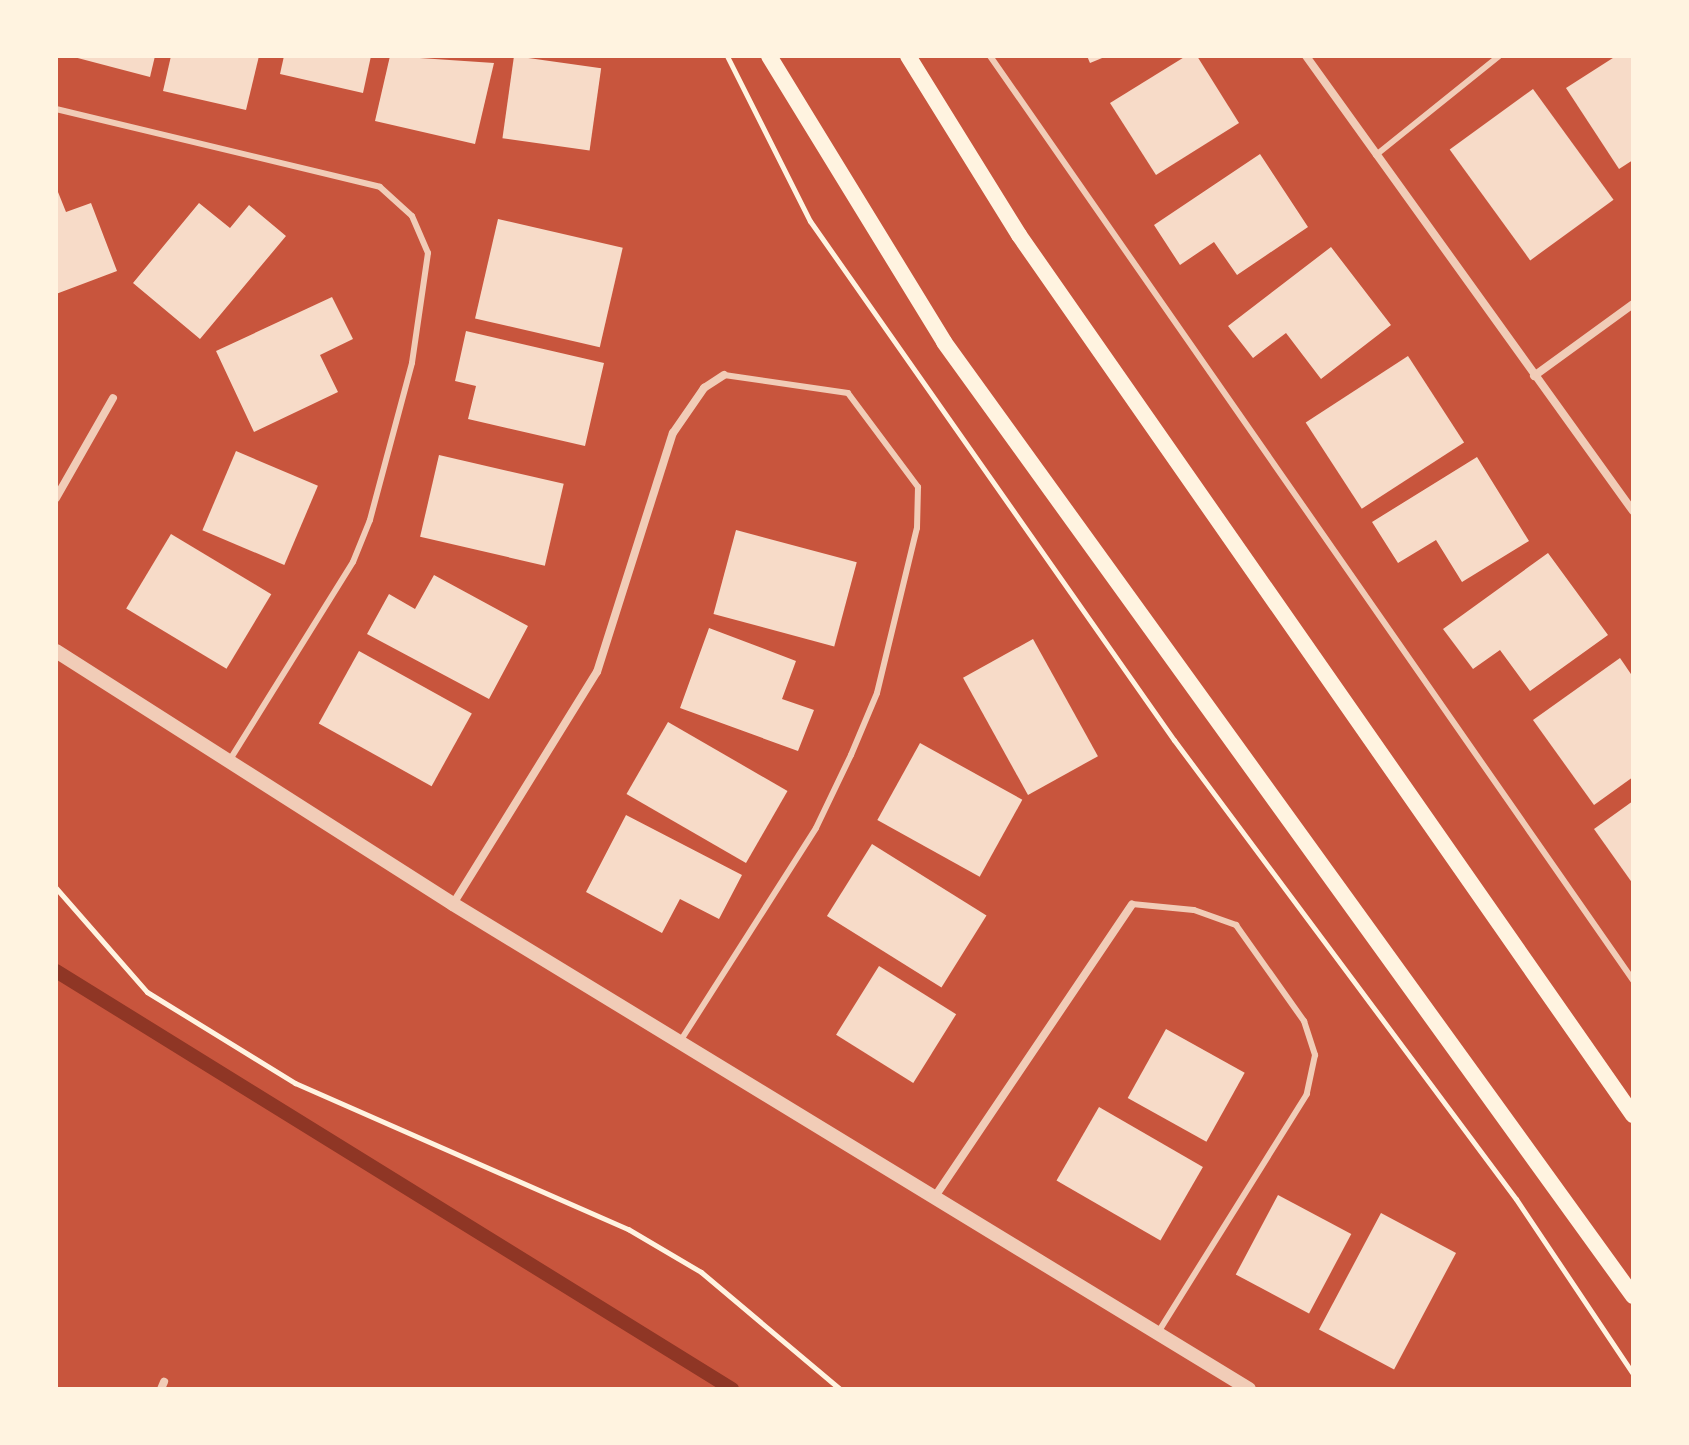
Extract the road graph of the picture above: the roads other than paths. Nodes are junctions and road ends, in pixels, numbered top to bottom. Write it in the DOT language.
graph roads {
  1 [pos="769,56"];
  2 [pos="908,56"];
  3 [pos="990,56"];
  4 [pos="1306,56"];
  5 [pos="1499,56"];
  6 [pos="56,109"];
  7 [pos="1376,155"];
  8 [pos="1633,304"];
  9 [pos="724,375"];
  10 [pos="1534,376"];
  11 [pos="113,398"];
  12 [pos="56,498"];
  13 [pos="1633,511"];
  14 [pos="56,651"];
  15 [pos="229,761"];
  16 [pos="453,904"];
  17 [pos="1132,904"];
  18 [pos="1633,980"];
  19 [pos="681,1040"];
  20 [pos="1633,1115"];
  21 [pos="934,1198"];
  22 [pos="1633,1296"];
  23 [pos="1158,1332"];
  24 [pos="1249,1389"];
  1 -- 22 [label="main road"];
  2 -- 20 [label="main road"];
  3 -- 18 [label="lane"];
  4 -- 7 [label="street"];
  5 -- 7 [label="lane"];
  6 -- 15 [label="lane"];
  7 -- 10 [label="street"];
  8 -- 10 [label="street"];
  9 -- 16 [label="street"];
  9 -- 19 [label="lane"];
  10 -- 13 [label="street"];
  11 -- 12 [label="street"];
  14 -- 15 [label="street"];
  15 -- 16 [label="street"];
  16 -- 19 [label="street"];
  17 -- 21 [label="street"];
  17 -- 23 [label="lane"];
  19 -- 21 [label="street"];
  21 -- 23 [label="street"];
  23 -- 24 [label="street"];
}
